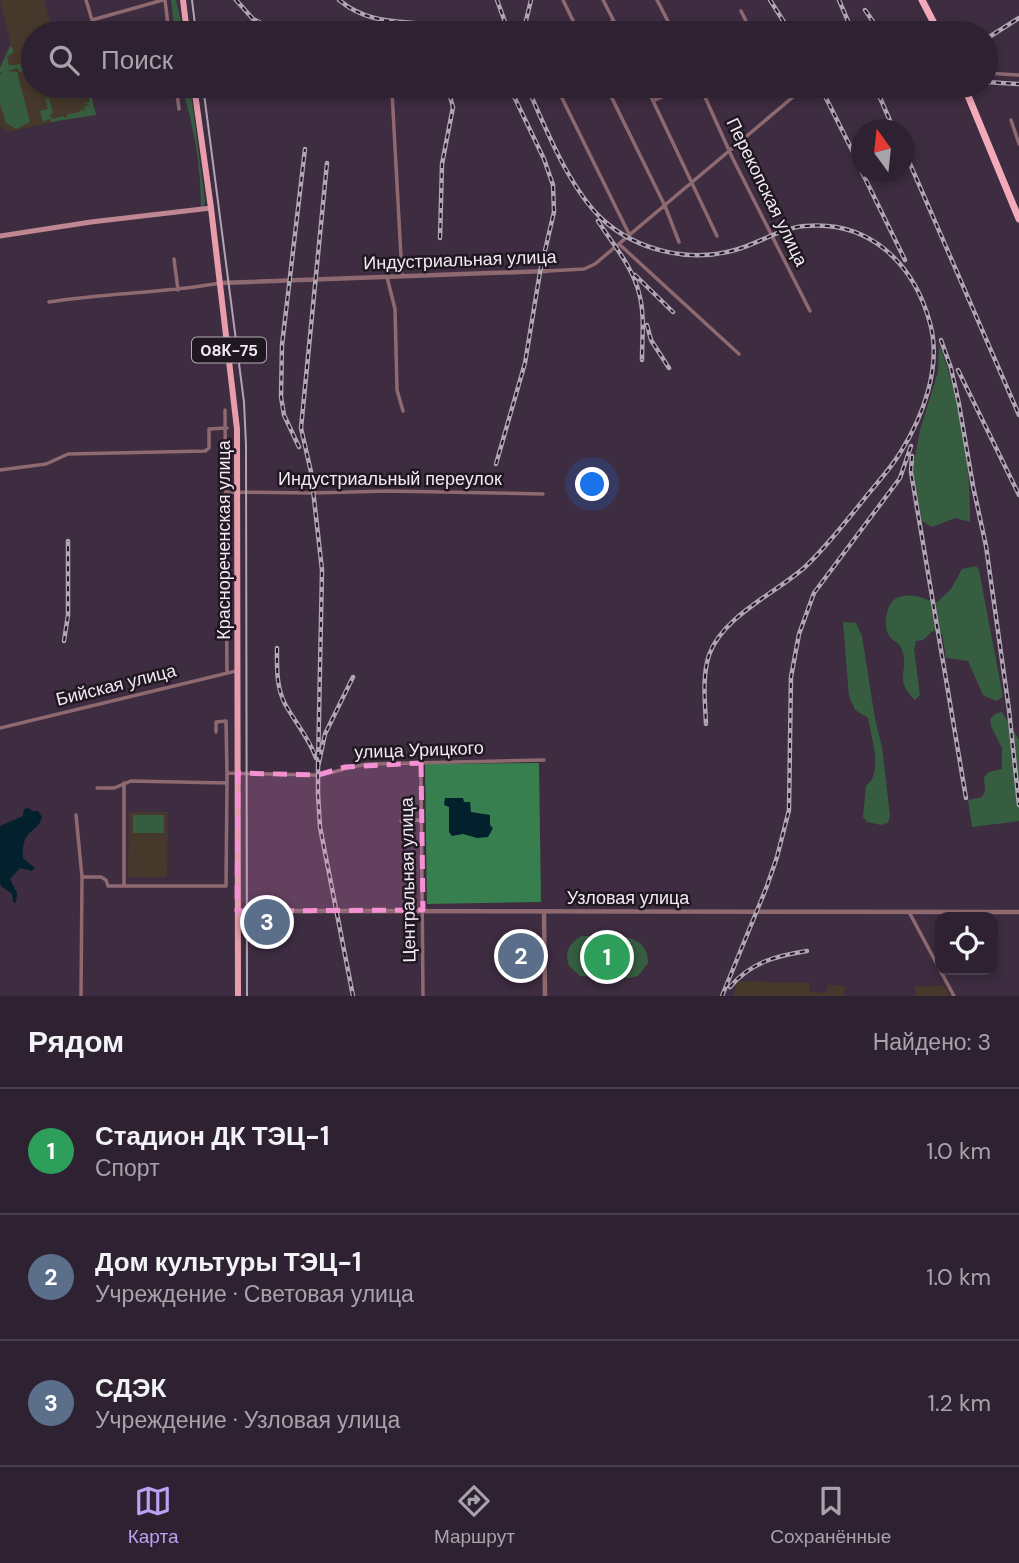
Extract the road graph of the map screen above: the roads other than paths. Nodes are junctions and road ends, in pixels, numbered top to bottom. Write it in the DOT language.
graph roads {
  1 [pos="86,0"];
  2 [pos="164,0"];
  3 [pos="183,0"];
  4 [pos="563,0"];
  5 [pos="603,0"];
  6 [pos="657,0"];
  7 [pos="922,0"];
  8 [pos="741,11"];
  9 [pos="613,20"];
  10 [pos="168,21"];
  11 [pos="186,21"];
  12 [pos="573,21"];
  13 [pos="668,21"];
  14 [pos="746,21"];
  15 [pos="933,21"];
  16 [pos="998,74"];
  17 [pos="1019,75"];
  18 [pos="178,98"];
  19 [pos="196,98"];
  20 [pos="392,98"];
  21 [pos="562,98"];
  22 [pos="612,98"];
  23 [pos="652,98"];
  24 [pos="660,98"];
  25 [pos="706,98"];
  26 [pos="792,98"];
  27 [pos="969,98"];
  28 [pos="969,98"];
  29 [pos="653,101"];
  30 [pos="179,110"];
  31 [pos="1011,120"];
  32 [pos="1019,144"];
  33 [pos="730,151"];
  34 [pos="692,183"];
  35 [pos="665,206"];
  36 [pos="211,208"];
  37 [pos="1019,209"];
  38 [pos="1019,219"];
  39 [pos="629,234"];
  40 [pos="0,236"];
  41 [pos="717,236"];
  42 [pos="679,242"];
  43 [pos="619,244"];
  44 [pos="174,259"];
  45 [pos="547,271"];
  46 [pos="402,275"];
  47 [pos="387,276"];
  48 [pos="220,283"];
  49 [pos="178,290"];
  50 [pos="49,302"];
  51 [pos="810,311"];
  52 [pos="739,354"];
  53 [pos="225,410"];
  54 [pos="403,411"];
  55 [pos="226,428"];
  56 [pos="0,470"];
  57 [pos="227,492"];
  58 [pos="238,492"];
  59 [pos="543,494"];
  60 [pos="238,671"];
  61 [pos="227,673"];
  62 [pos="0,728"];
  63 [pos="216,732"];
  64 [pos="544,760"];
  65 [pos="421,763"];
  66 [pos="227,773"];
  67 [pos="238,773"];
  68 [pos="124,783"];
  69 [pos="227,783"];
  70 [pos="97,788"];
  71 [pos="76,815"];
  72 [pos="421,820"];
  73 [pos="401,821"];
  74 [pos="82,877"];
  75 [pos="124,886"];
  76 [pos="423,910"];
  77 [pos="237,911"];
  78 [pos="544,912"];
  79 [pos="909,912"];
  80 [pos="1019,912"];
  81 [pos="81,996"];
  82 [pos="238,996"];
  83 [pos="423,996"];
  84 [pos="545,996"];
  85 [pos="954,996"];
  1 -- 2 [label="street"];
  2 -- 10 [label="street"];
  3 -- 11 [label="main road"];
  4 -- 12 [label="street"];
  5 -- 9 [label="street"];
  6 -- 13 [label="street"];
  7 -- 15 [label="highway"];
  8 -- 14 [label="street"];
  16 -- 17 [label="street"];
  18 -- 30 [label="street"];
  19 -- 36 [label="main road, Краснореченская улица"];
  20 -- 46 [label="street"];
  21 -- 39 [label="street"];
  22 -- 35 [label="street"];
  23 -- 29 [label="street"];
  24 -- 29 [label="street"];
  25 -- 33 [label="street, Перекопская улица"];
  26 -- 33 [label="street, Индустриальная улица"];
  27 -- 37 [label="highway"];
  28 -- 38 [label="highway"];
  29 -- 34 [label="street"];
  31 -- 32 [label="street"];
  33 -- 34 [label="street, Индустриальная улица"];
  33 -- 51 [label="street, Перекопская улица"];
  34 -- 35 [label="street, Индустриальная улица"];
  34 -- 41 [label="street"];
  35 -- 39 [label="street, Индустриальная улица"];
  35 -- 42 [label="street"];
  36 -- 40 [label="main road"];
  36 -- 48 [label="main road, Краснореченская улица / 08К-75"];
  39 -- 43 [label="street, Индустриальная улица"];
  43 -- 45 [label="street, Индустриальная улица"];
  43 -- 52 [label="street"];
  44 -- 49 [label="street"];
  45 -- 46 [label="street, Индустриальная улица"];
  46 -- 47 [label="street, Индустриальная улица"];
  47 -- 48 [label="street, Индустриальная улица"];
  47 -- 54 [label="street"];
  48 -- 49 [label="street, Индустриальная улица"];
  48 -- 58 [label="main road, Краснореченская улица / 08К-75"];
  49 -- 50 [label="street, Индустриальная улица"];
  53 -- 55 [label="street"];
  55 -- 56 [label="street"];
  55 -- 57 [label="street"];
  57 -- 58 [label="street, Индустриальный переулок"];
  57 -- 61 [label="street"];
  58 -- 59 [label="street, Индустриальный переулок"];
  58 -- 60 [label="main road, Краснореченская улица / 08К-75"];
  60 -- 61 [label="street, Бийская улица"];
  60 -- 67 [label="main road, Краснореченская улица / 08К-75"];
  61 -- 62 [label="street, Бийская улица"];
  63 -- 66 [label="street"];
  64 -- 65 [label="street, улица Урицкого"];
  65 -- 67 [label="street, улица Урицкого"];
  65 -- 72 [label="street, Центральная улица"];
  66 -- 67 [label="street, улица Урицкого"];
  66 -- 69 [label="street"];
  67 -- 77 [label="main road, Краснореченская улица / 08К-75"];
  68 -- 69 [label="street"];
  68 -- 70 [label="street"];
  68 -- 75 [label="street"];
  69 -- 75 [label="street"];
  71 -- 74 [label="street"];
  72 -- 73 [label="street"];
  72 -- 76 [label="street, Центральная улица"];
  74 -- 75 [label="street"];
  74 -- 81 [label="street"];
  76 -- 77 [label="street, Узловая улица"];
  76 -- 78 [label="street, Узловая улица"];
  76 -- 83 [label="street, Центральная улица"];
  77 -- 82 [label="main road, Краснореченская улица / 08К-75"];
  78 -- 79 [label="street, Узловая улица"];
  78 -- 84 [label="street"];
  79 -- 80 [label="street, Узловая улица"];
  79 -- 85 [label="street"];
}
